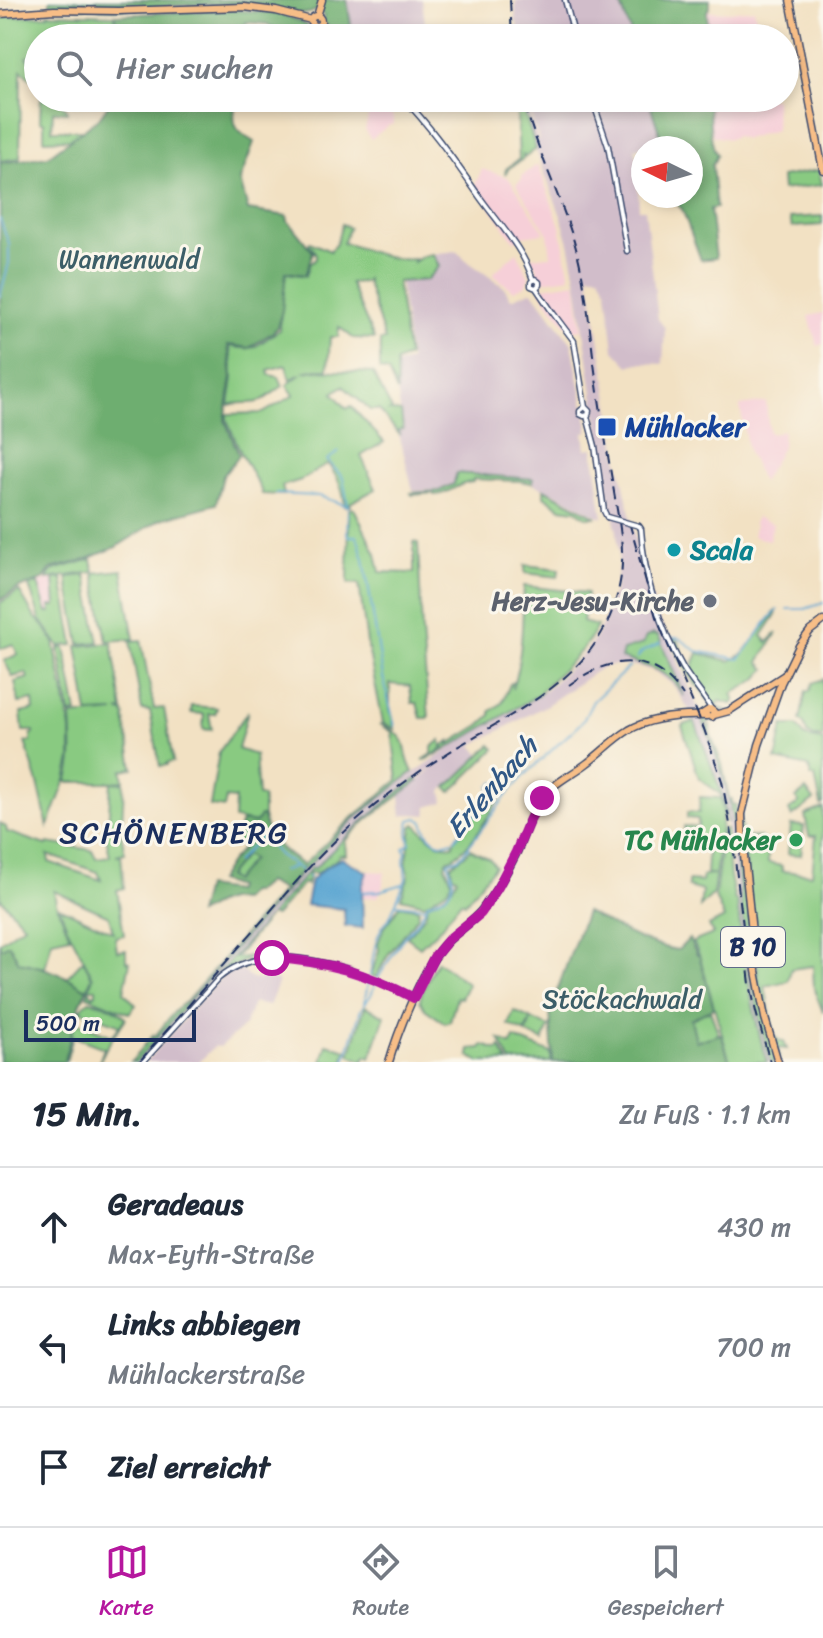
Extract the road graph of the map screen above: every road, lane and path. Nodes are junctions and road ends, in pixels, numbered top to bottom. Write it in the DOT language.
graph roads {
  1 [pos="322,0"];
  2 [pos="565,0"];
  3 [pos="790,0"];
  4 [pos="0,14"];
  5 [pos="314,18"];
  6 [pos="320,24"];
  7 [pos="571,24"];
  8 [pos="795,24"];
  9 [pos="799,46"];
  10 [pos="416,112"];
  11 [pos="597,112"];
  12 [pos="823,170"];
  13 [pos="627,251"];
  14 [pos="823,623"];
  15 [pos="799,648"];
  16 [pos="780,683"];
  17 [pos="708,713"];
  18 [pos="414,998"];
  19 [pos="143,1062"];
  20 [pos="389,1062"];
  21 [pos="778,1062"];
  1 -- 5 [label="main road"];
  2 -- 7 [label="street"];
  3 -- 8 [label="main road"];
  4 -- 5 [label="main road"];
  5 -- 6 [label="main road"];
  9 -- 12 [label="main road"];
  10 -- 17 [label="street, bridge"];
  11 -- 13 [label="street"];
  14 -- 15 [label="main road, B 10"];
  15 -- 16 [label="main road, B 10"];
  15 -- 16 [label="main road, B 10"];
  16 -- 17 [label="main road"];
  16 -- 21 [label="main road, B 10"];
  17 -- 18 [label="main road"];
  18 -- 19 [label="street"];
  18 -- 20 [label="main road"];
}
